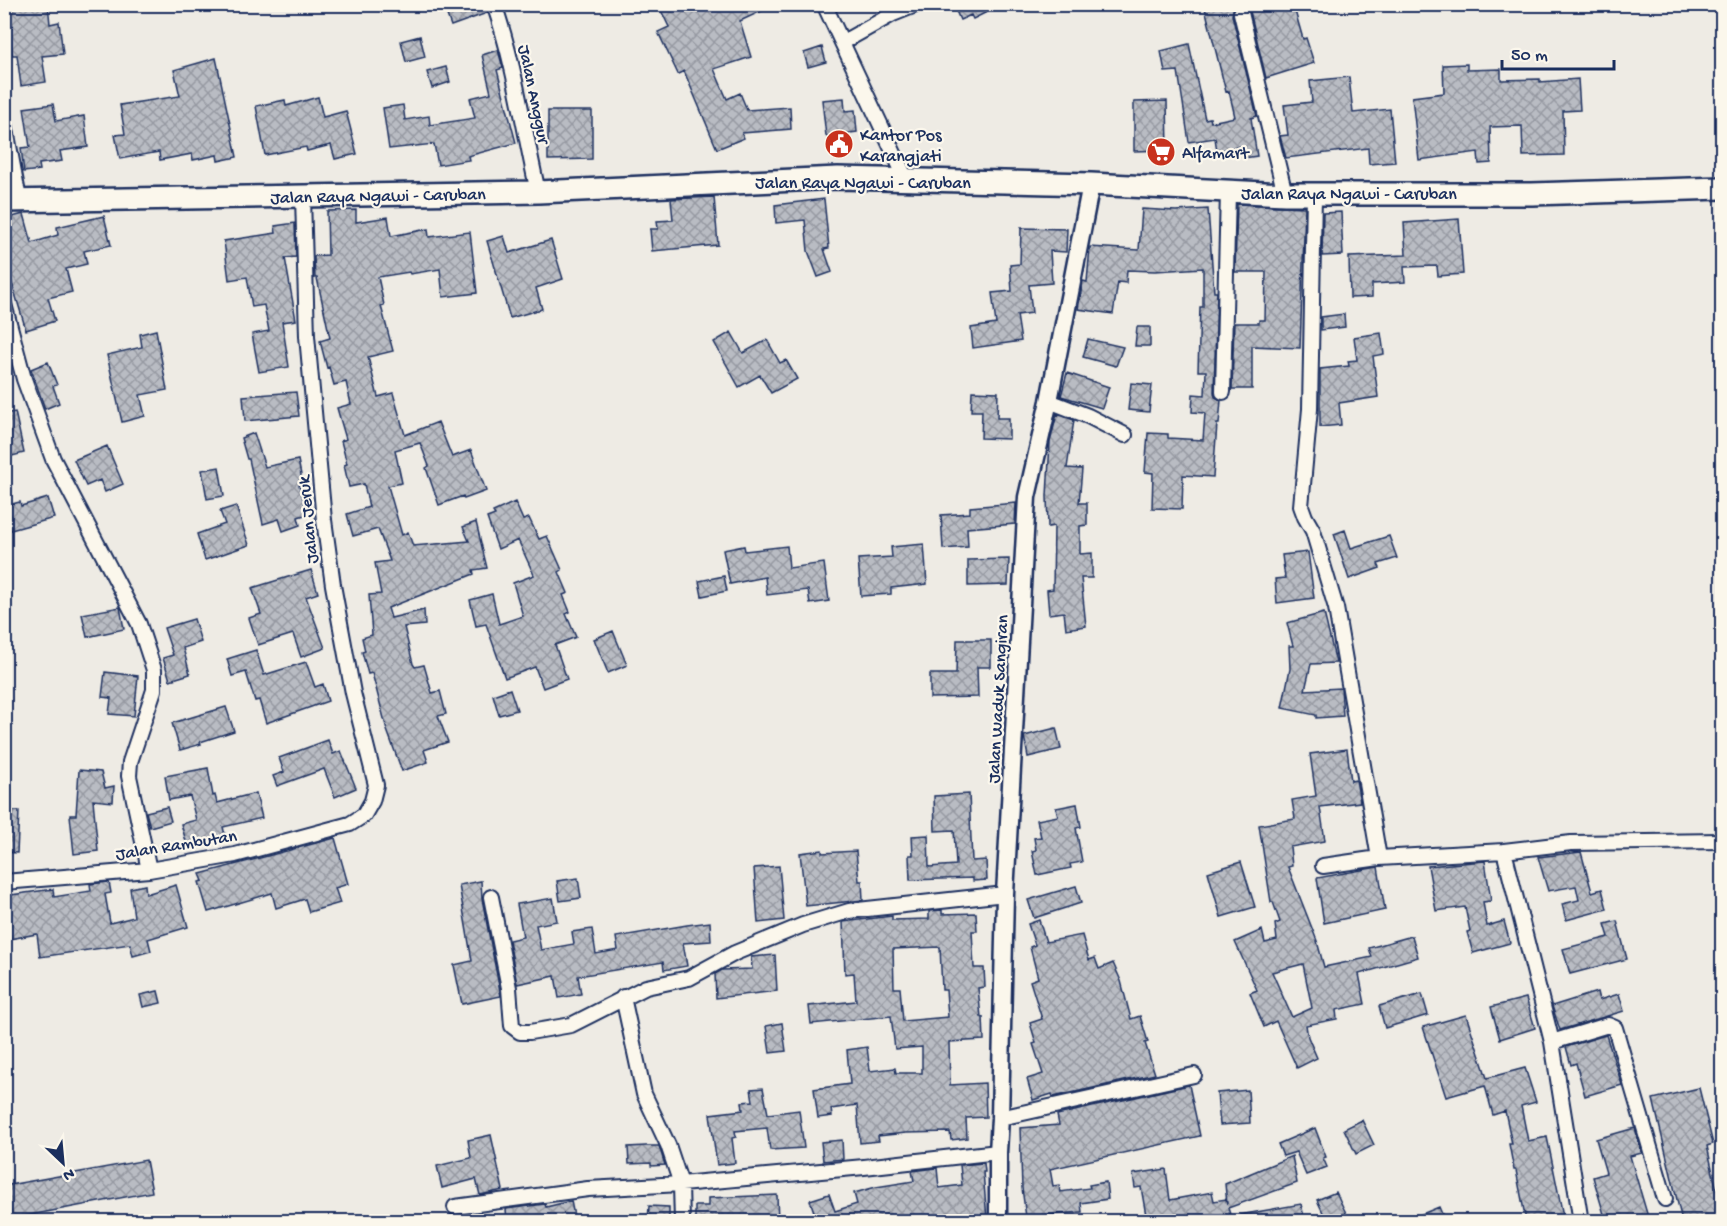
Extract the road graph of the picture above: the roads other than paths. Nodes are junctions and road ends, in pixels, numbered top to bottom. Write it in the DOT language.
graph roads {
  1 [pos="494,4"];
  2 [pos="824,4"];
  3 [pos="918,4"];
  4 [pos="1241,13"];
  5 [pos="843,42"];
  6 [pos="4,119"];
  7 [pos="906,179"];
  8 [pos="1091,184"];
  9 [pos="1722,188"];
  10 [pos="538,192"];
  11 [pos="1228,192"];
  12 [pos="1286,194"];
  13 [pos="1314,195"];
  14 [pos="303,197"];
  15 [pos="12,200"];
  16 [pos="4,304"];
  17 [pos="1223,392"];
  18 [pos="1049,401"];
  19 [pos="1125,435"];
  20 [pos="350,825"];
  21 [pos="1722,841"];
  22 [pos="1504,851"];
  23 [pos="1379,858"];
  24 [pos="1323,866"];
  25 [pos="149,870"];
  26 [pos="4,882"];
  27 [pos="1005,894"];
  28 [pos="491,897"];
  29 [pos="623,997"];
  30 [pos="1552,1042"];
  31 [pos="1194,1075"];
  32 [pos="1000,1118"];
  33 [pos="998,1152"];
  34 [pos="681,1184"];
  35 [pos="1665,1199"];
  36 [pos="455,1207"];
  37 [pos="682,1221"];
  38 [pos="998,1221"];
  39 [pos="1581,1221"];
  1 -- 10 [label="street, Jalan Anggur"];
  2 -- 5 [label="street"];
  3 -- 5 [label="street"];
  4 -- 12 [label="street"];
  5 -- 7 [label="street"];
  6 -- 15 [label="street"];
  7 -- 8 [label="highway, Jalan Raya Ngawi - Caruban"];
  7 -- 10 [label="highway, Jalan Raya Ngawi - Caruban"];
  8 -- 11 [label="highway, Jalan Raya Ngawi - Caruban"];
  8 -- 18 [label="street, Jalan Waduk Sangiran"];
  9 -- 13 [label="highway, Jalan Raya Ngawi - Caruban"];
  10 -- 14 [label="highway, Jalan Raya Ngawi - Caruban"];
  11 -- 12 [label="highway, Jalan Raya Ngawi - Caruban"];
  11 -- 17 [label="street"];
  12 -- 13 [label="highway, Jalan Raya Ngawi - Caruban"];
  13 -- 23 [label="street"];
  14 -- 15 [label="highway, Jalan Raya Ngawi - Caruban"];
  14 -- 20 [label="street, Jalan Jeruk"];
  16 -- 25 [label="street"];
  18 -- 19 [label="street"];
  18 -- 27 [label="street, Jalan Waduk Sangiran"];
  20 -- 25 [label="street, Jalan Rambutan"];
  21 -- 22 [label="street"];
  22 -- 23 [label="street"];
  22 -- 30 [label="street"];
  23 -- 24 [label="street"];
  25 -- 26 [label="street, Jalan Rambutan"];
  27 -- 29 [label="street"];
  27 -- 32 [label="street, Jalan Waduk Sangiran"];
  28 -- 29 [label="street"];
  29 -- 34 [label="street"];
  30 -- 35 [label="street"];
  30 -- 39 [label="street"];
  31 -- 32 [label="street"];
  32 -- 33 [label="street, Jalan Waduk Sangiran"];
  33 -- 34 [label="street"];
  33 -- 38 [label="street, Jalan Waduk Sangiran"];
  34 -- 36 [label="street"];
  34 -- 37 [label="street"];
}
